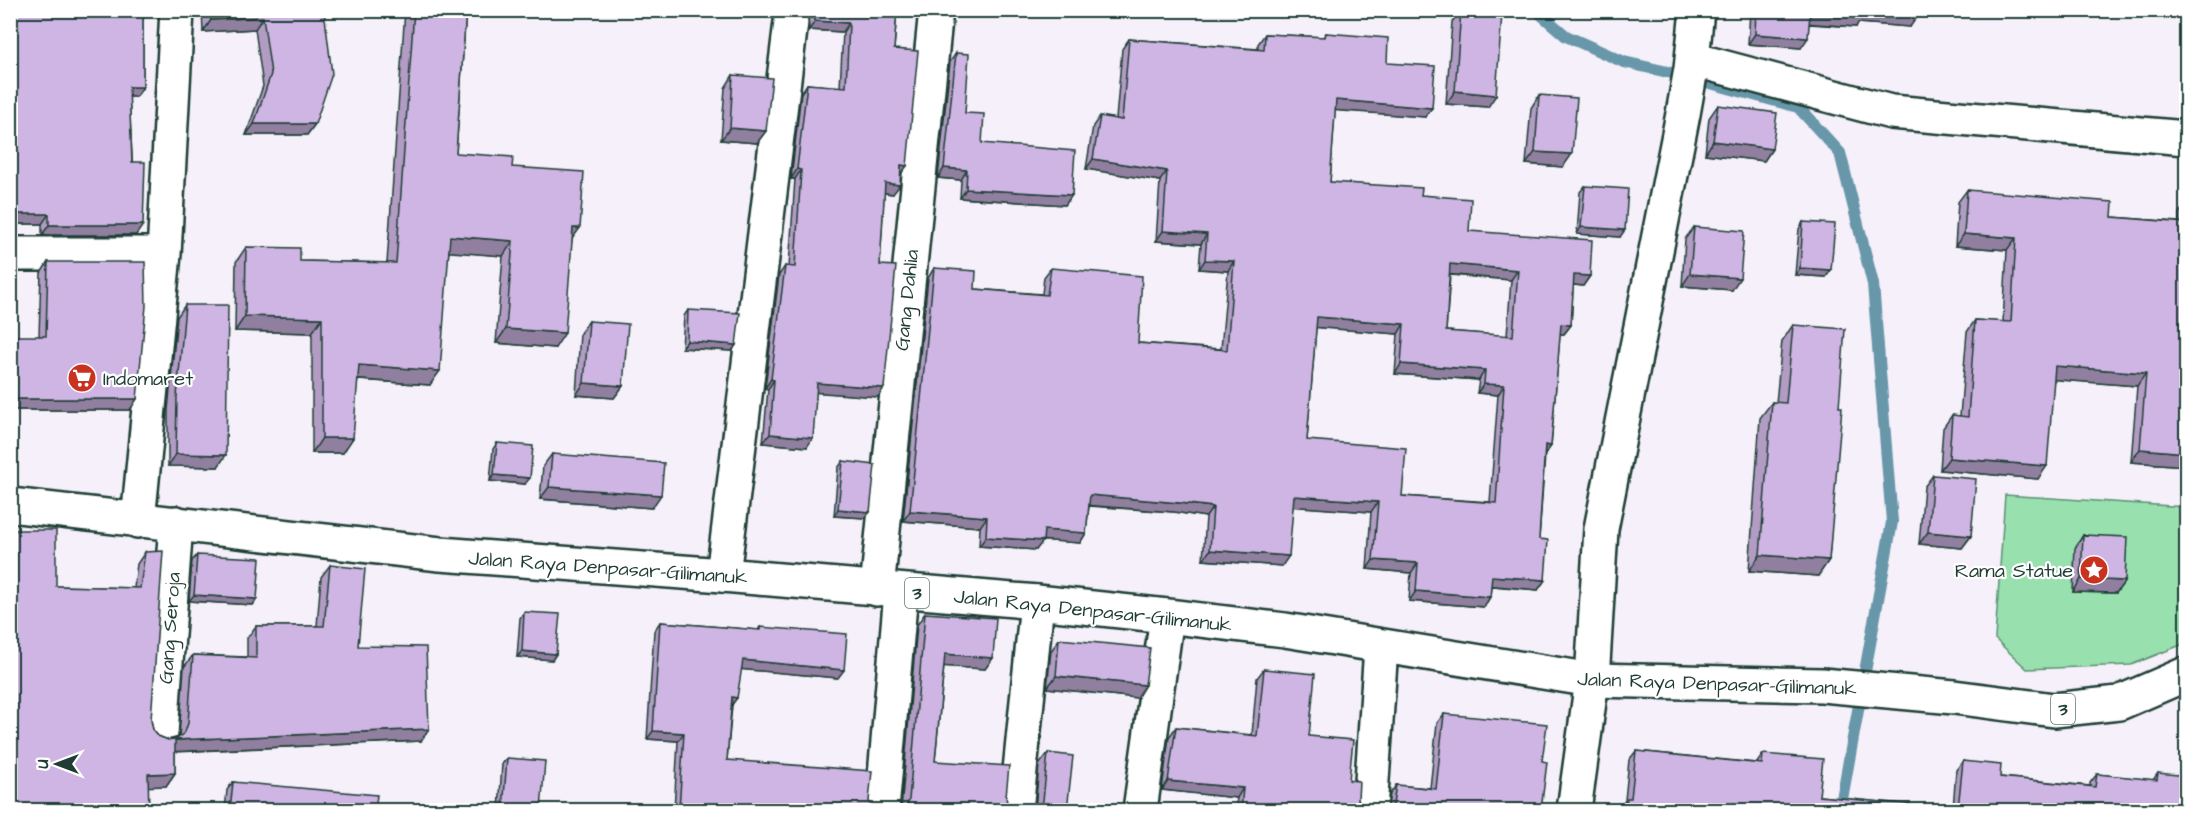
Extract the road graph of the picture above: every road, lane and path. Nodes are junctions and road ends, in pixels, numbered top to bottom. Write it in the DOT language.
graph roads {
  1 [pos="177,10"];
  2 [pos="936,10"];
  3 [pos="1697,10"];
  4 [pos="791,22"];
  5 [pos="1691,64"];
  6 [pos="2187,138"];
  7 [pos="10,254"];
  8 [pos="164,254"];
  9 [pos="10,505"];
  10 [pos="138,520"];
  11 [pos="176,523"];
  12 [pos="723,575"];
  13 [pos="889,590"];
  14 [pos="1037,603"];
  15 [pos="1167,616"];
  16 [pos="1381,647"];
  17 [pos="2178,678"];
  18 [pos="1592,680"];
  19 [pos="161,733"];
  20 [pos="882,810"];
  21 [pos="1016,810"];
  22 [pos="1140,810"];
  23 [pos="1370,810"];
  24 [pos="1574,810"];
  1 -- 8 [label="main road"];
  2 -- 13 [label="main road, Gang Dahlia"];
  3 -- 5 [label="main road"];
  4 -- 12 [label="main road"];
  5 -- 6 [label="main road"];
  5 -- 18 [label="main road"];
  7 -- 8 [label="main road"];
  8 -- 10 [label="main road"];
  9 -- 10 [label="main road, Jalan Raya Denpasar-Gilimanuk / 3"];
  10 -- 11 [label="main road, Jalan Raya Denpasar-Gilimanuk / 3"];
  11 -- 12 [label="main road, Jalan Raya Denpasar-Gilimanuk / 3"];
  11 -- 19 [label="main road, Gang Seroja"];
  12 -- 13 [label="main road, Jalan Raya Denpasar-Gilimanuk / 3"];
  13 -- 14 [label="main road, Jalan Raya Denpasar-Gilimanuk / 3"];
  13 -- 20 [label="main road, Gang Dahlia"];
  14 -- 15 [label="main road, Jalan Raya Denpasar-Gilimanuk / 3"];
  14 -- 21 [label="main road"];
  15 -- 16 [label="main road, Jalan Raya Denpasar-Gilimanuk / 3"];
  15 -- 22 [label="main road"];
  16 -- 18 [label="main road, Jalan Raya Denpasar-Gilimanuk / 3"];
  16 -- 23 [label="main road"];
  17 -- 18 [label="main road, Jalan Raya Denpasar-Gilimanuk / 3"];
  18 -- 24 [label="main road"];
}
